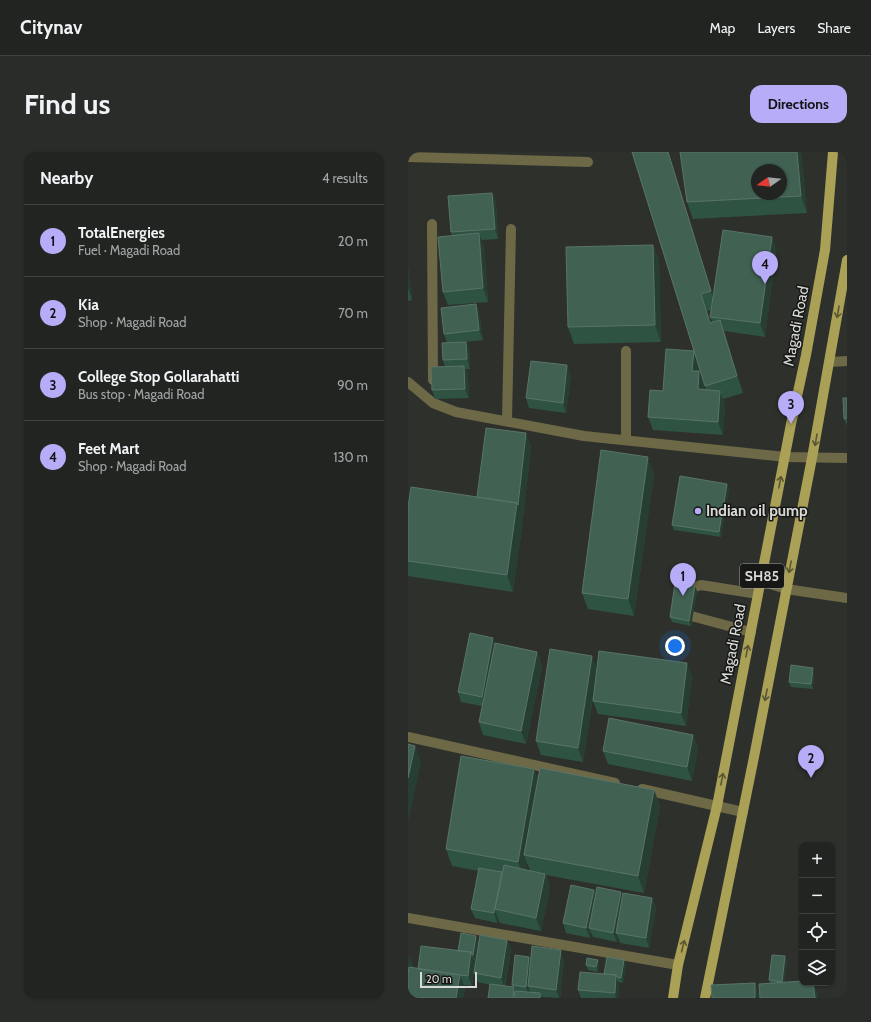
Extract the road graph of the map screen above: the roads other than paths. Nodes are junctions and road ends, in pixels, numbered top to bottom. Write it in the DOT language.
graph roads {
  1 [pos="833,152"];
  2 [pos="408,158"];
  3 [pos="588,162"];
  4 [pos="432,224"];
  5 [pos="511,229"];
  6 [pos="847,262"];
  7 [pos="626,351"];
  8 [pos="847,361"];
  9 [pos="830,362"];
  10 [pos="408,382"];
  11 [pos="433,403"];
  12 [pos="508,421"];
  13 [pos="626,439"];
  14 [pos="785,457"];
  15 [pos="812,458"];
  16 [pos="847,458"];
  17 [pos="761,581"];
  18 [pos="786,589"];
  19 [pos="758,594"];
  20 [pos="847,598"];
  21 [pos="751,632"];
  22 [pos="408,737"];
  23 [pos="717,806"];
  24 [pos="743,812"];
  25 [pos="408,918"];
  26 [pos="678,965"];
  27 [pos="673,998"];
  28 [pos="705,998"];
  1 -- 14 [label="main road, Magadi Road / SH85"];
  2 -- 3 [label="street"];
  4 -- 11 [label="street"];
  5 -- 12 [label="street"];
  6 -- 9 [label="main road, SH85, one-way"];
  7 -- 13 [label="street"];
  8 -- 9 [label="street"];
  9 -- 15 [label="main road, SH85, one-way"];
  10 -- 11 [label="street"];
  11 -- 12 [label="street"];
  12 -- 13 [label="street"];
  13 -- 14 [label="street"];
  14 -- 15 [label="street"];
  17 -- 14 [label="main road, Magadi Road / SH85, one-way"];
  15 -- 16 [label="street"];
  15 -- 18 [label="main road, SH85, one-way"];
  17 -- 18 [label="street"];
  17 -- 19 [label="main road, Magadi Road / SH85"];
  18 -- 20 [label="street"];
  18 -- 24 [label="main road, SH85, one-way"];
  19 -- 21 [label="main road, Magadi Road / SH85"];
  19 -- 21 [label="street"];
  23 -- 21 [label="main road, Magadi Road / SH85, one-way"];
  22 -- 23 [label="street"];
  23 -- 24 [label="street"];
  26 -- 23 [label="main road, Magadi Road / SH85, one-way"];
  24 -- 28 [label="main road, SH85"];
  25 -- 26 [label="street"];
  26 -- 27 [label="main road, Magadi Road / SH85"];
}
